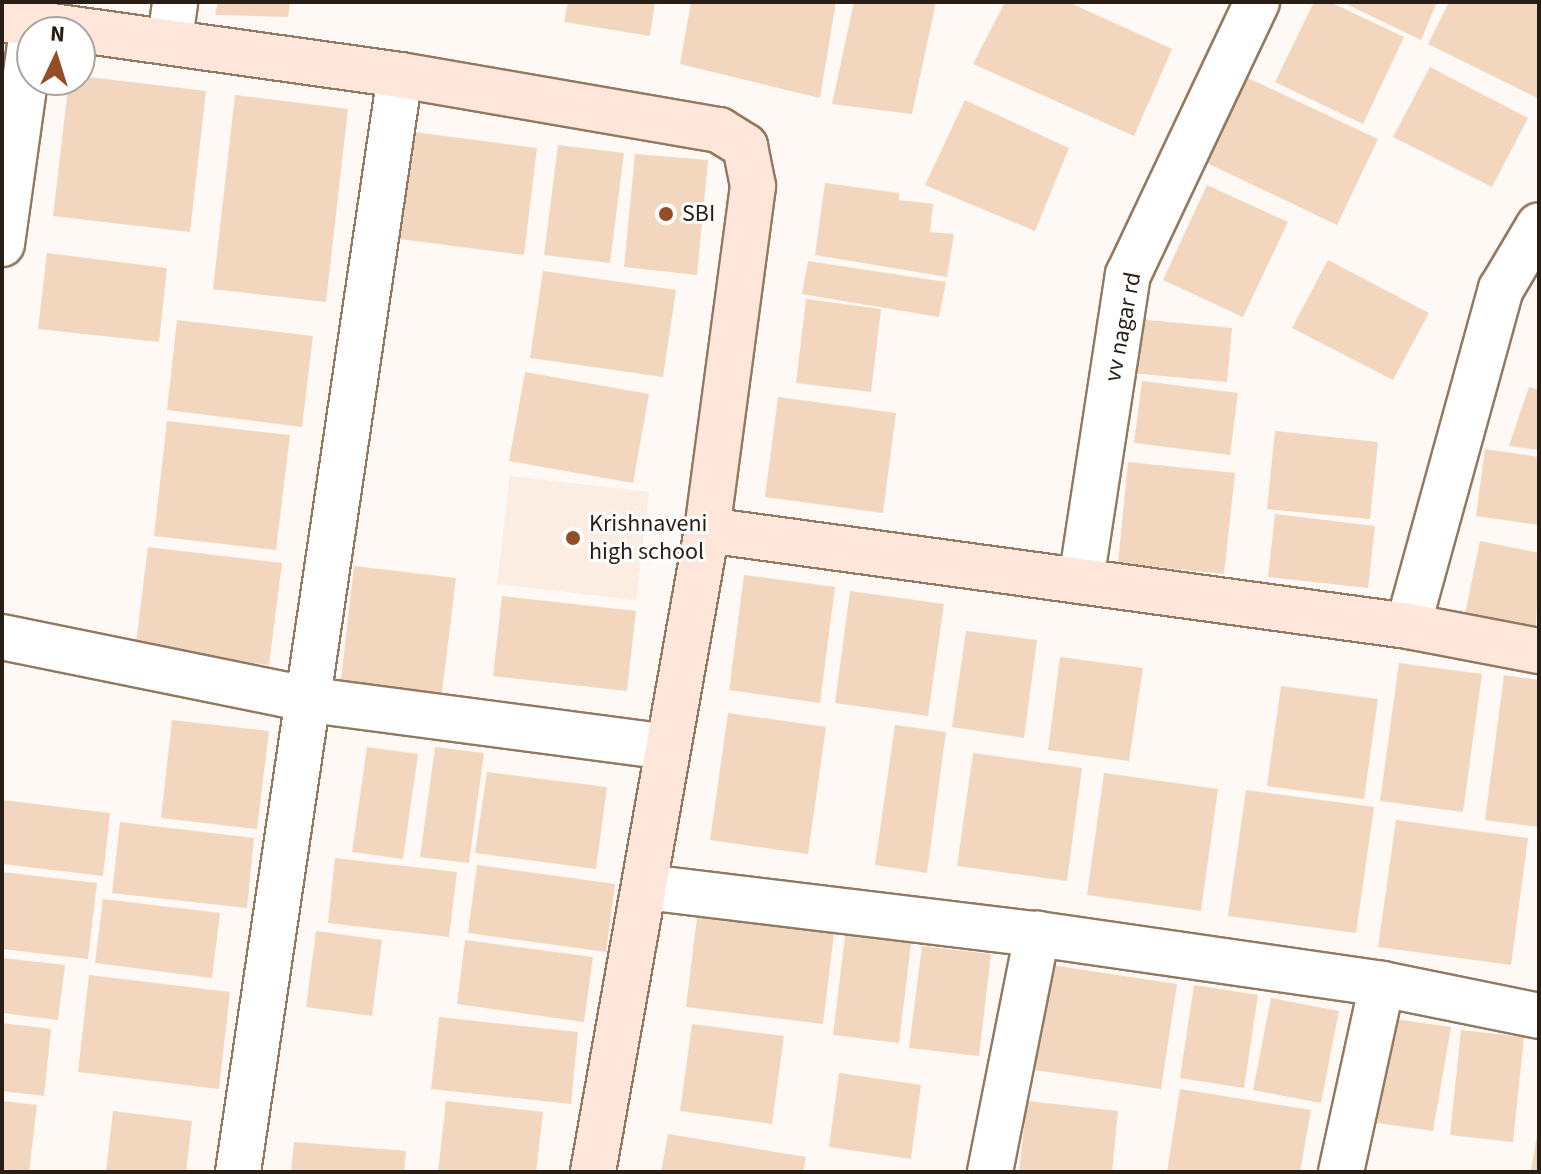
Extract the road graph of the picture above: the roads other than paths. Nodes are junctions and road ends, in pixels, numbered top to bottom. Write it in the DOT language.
graph roads {
  1 [pos="1257,2"];
  2 [pos="96,21"];
  3 [pos="172,21"];
  4 [pos="16,36"];
  5 [pos="400,75"];
  6 [pos="2,244"];
  7 [pos="1533,248"];
  8 [pos="707,530"];
  9 [pos="1081,581"];
  10 [pos="1408,626"];
  11 [pos="2,637"];
  12 [pos="1539,651"];
  13 [pos="311,700"];
  14 [pos="666,747"];
  15 [pos="646,887"];
  16 [pos="1037,934"];
  17 [pos="1382,984"];
  18 [pos="1539,1016"];
  19 [pos="238,1172"];
  20 [pos="593,1172"];
  21 [pos="990,1172"];
  22 [pos="1341,1172"];
  1 -- 9 [label="street, vv nagar rd"];
  2 -- 3 [label="street"];
  3 -- 5 [label="street"];
  4 -- 6 [label="street"];
  5 -- 8 [label="street"];
  5 -- 13 [label="street"];
  7 -- 10 [label="street"];
  8 -- 9 [label="street"];
  8 -- 14 [label="street"];
  9 -- 10 [label="street"];
  10 -- 12 [label="street"];
  11 -- 13 [label="street"];
  13 -- 14 [label="street"];
  13 -- 19 [label="street"];
  14 -- 15 [label="street"];
  15 -- 16 [label="street"];
  15 -- 20 [label="street"];
  16 -- 17 [label="street"];
  16 -- 21 [label="street"];
  17 -- 18 [label="street"];
  17 -- 22 [label="street"];
}
